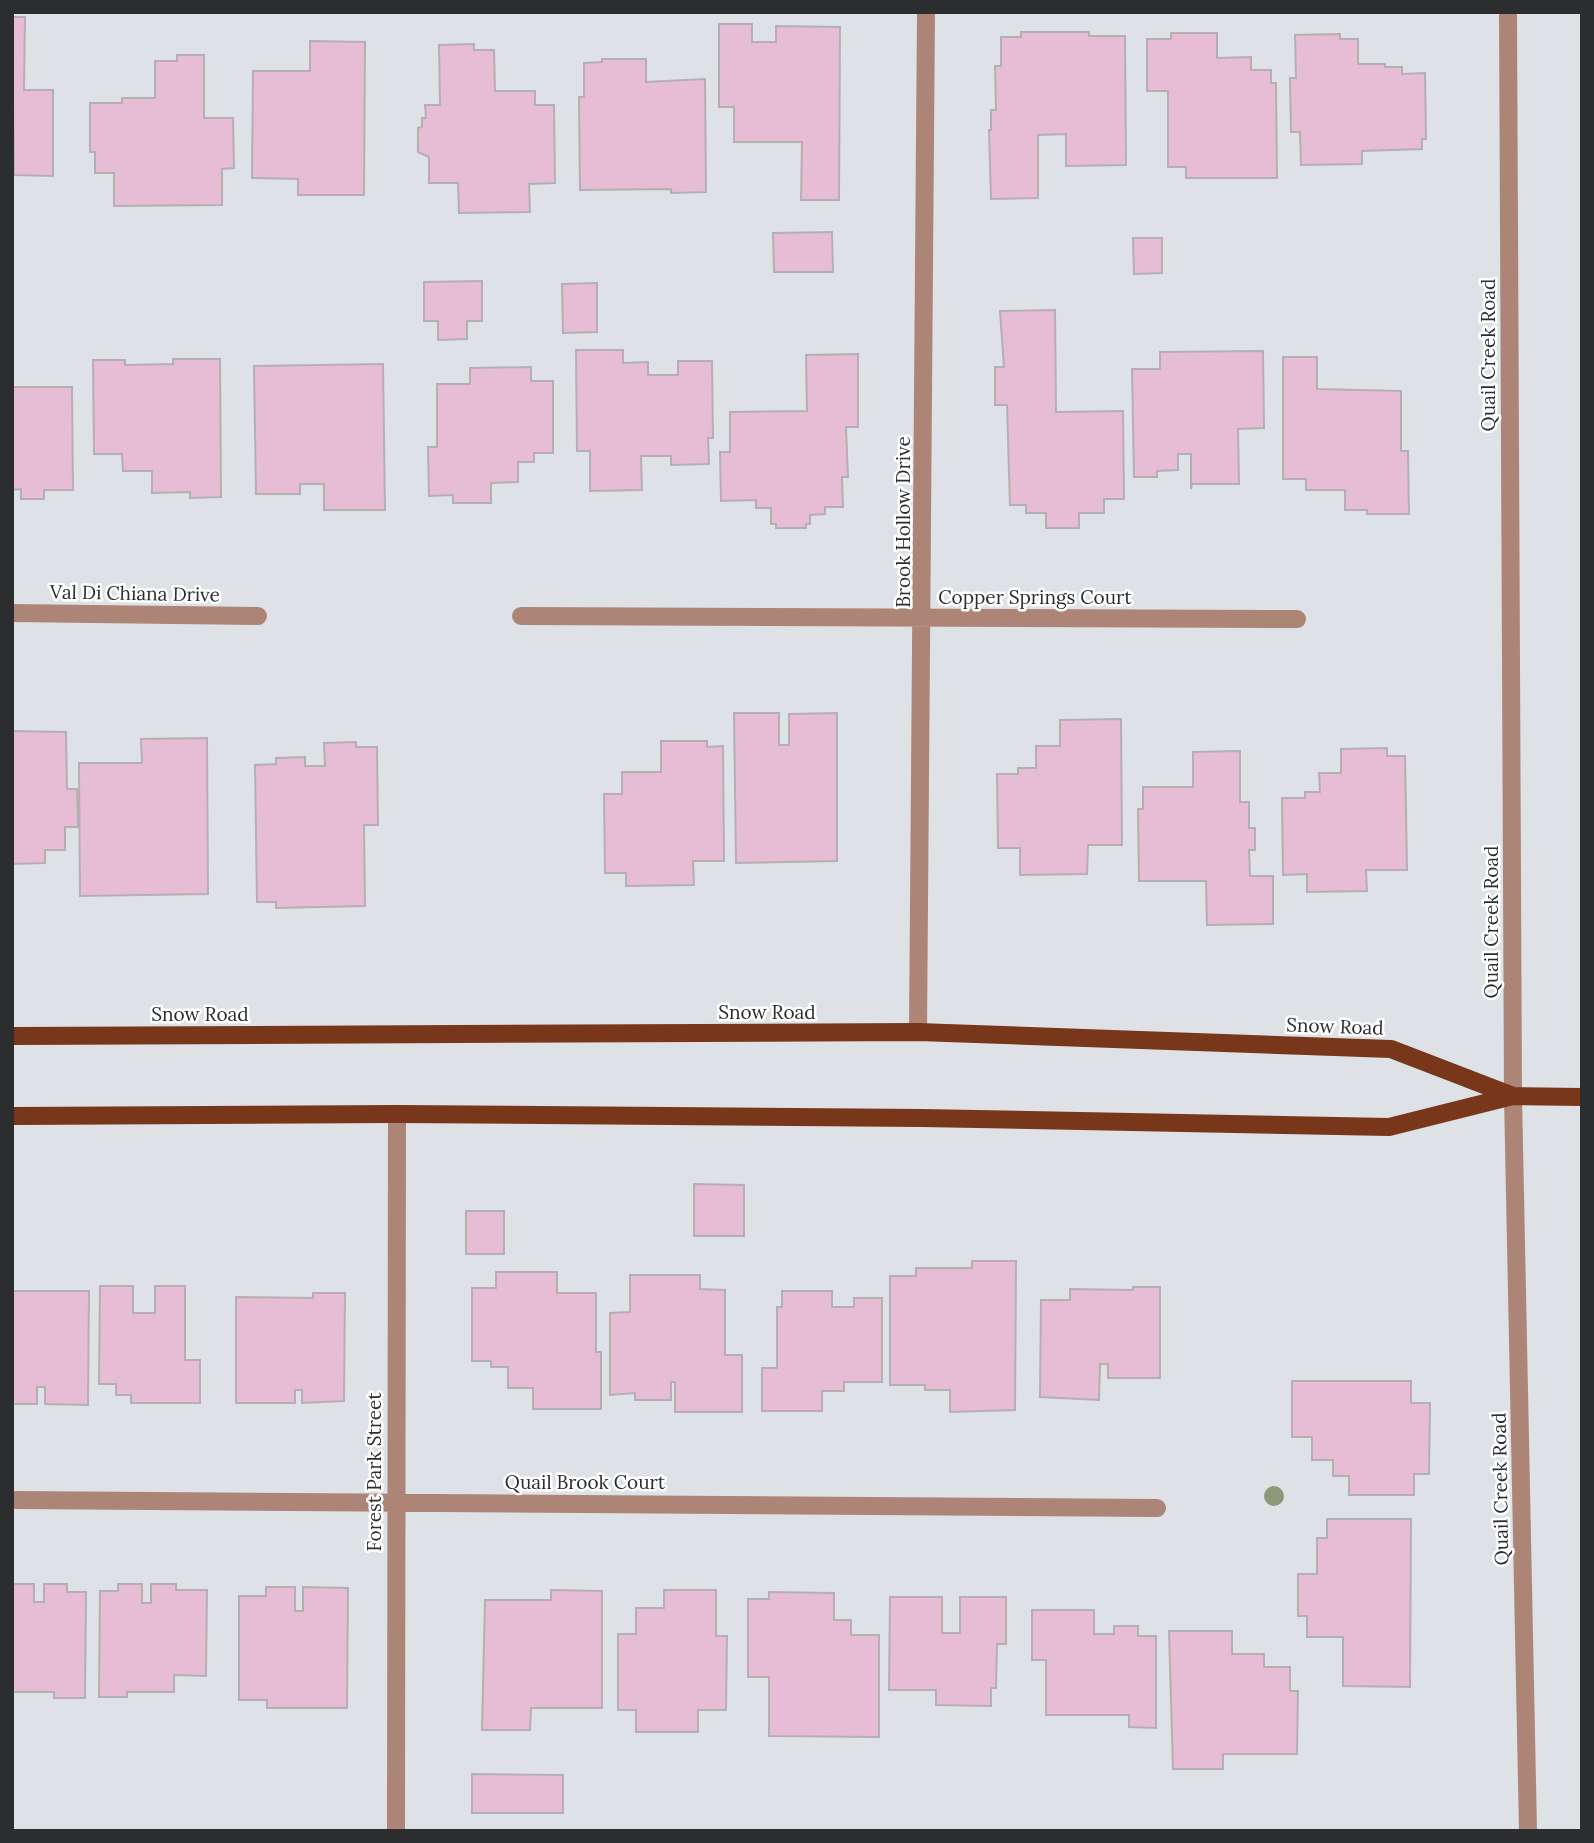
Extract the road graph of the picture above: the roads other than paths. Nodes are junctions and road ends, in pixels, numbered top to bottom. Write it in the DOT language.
graph roads {
  1 [pos="926,12"];
  2 [pos="1508,12"];
  3 [pos="12,613"];
  4 [pos="258,616"];
  5 [pos="522,616"];
  6 [pos="923,618"];
  7 [pos="1297,619"];
  8 [pos="918,1032"];
  9 [pos="12,1036"];
  10 [pos="1513,1096"];
  11 [pos="1582,1097"];
  12 [pos="397,1114"];
  13 [pos="12,1116"];
  14 [pos="12,1500"];
  15 [pos="395,1502"];
  16 [pos="1157,1508"];
  17 [pos="396,1831"];
  18 [pos="1528,1831"];
  1 -- 6 [label="street, Brook Hollow Drive"];
  2 -- 10 [label="street, Quail Creek Road"];
  3 -- 4 [label="street, Val Di Chiana Drive"];
  5 -- 6 [label="street, Copper Springs Court"];
  6 -- 7 [label="street, Copper Springs Court"];
  6 -- 8 [label="street, Brook Hollow Drive"];
  8 -- 9 [label="main road, Snow Road"];
  8 -- 10 [label="main road, Snow Road"];
  10 -- 11 [label="main road, Snow Road"];
  10 -- 12 [label="main road, Snow Road"];
  10 -- 18 [label="street, Quail Creek Road"];
  12 -- 13 [label="main road, Snow Road"];
  12 -- 15 [label="street, Forest Park Street"];
  14 -- 15 [label="street, Quail Brook Court"];
  15 -- 16 [label="street, Quail Brook Court"];
  15 -- 17 [label="street, Forest Park Street"];
}
